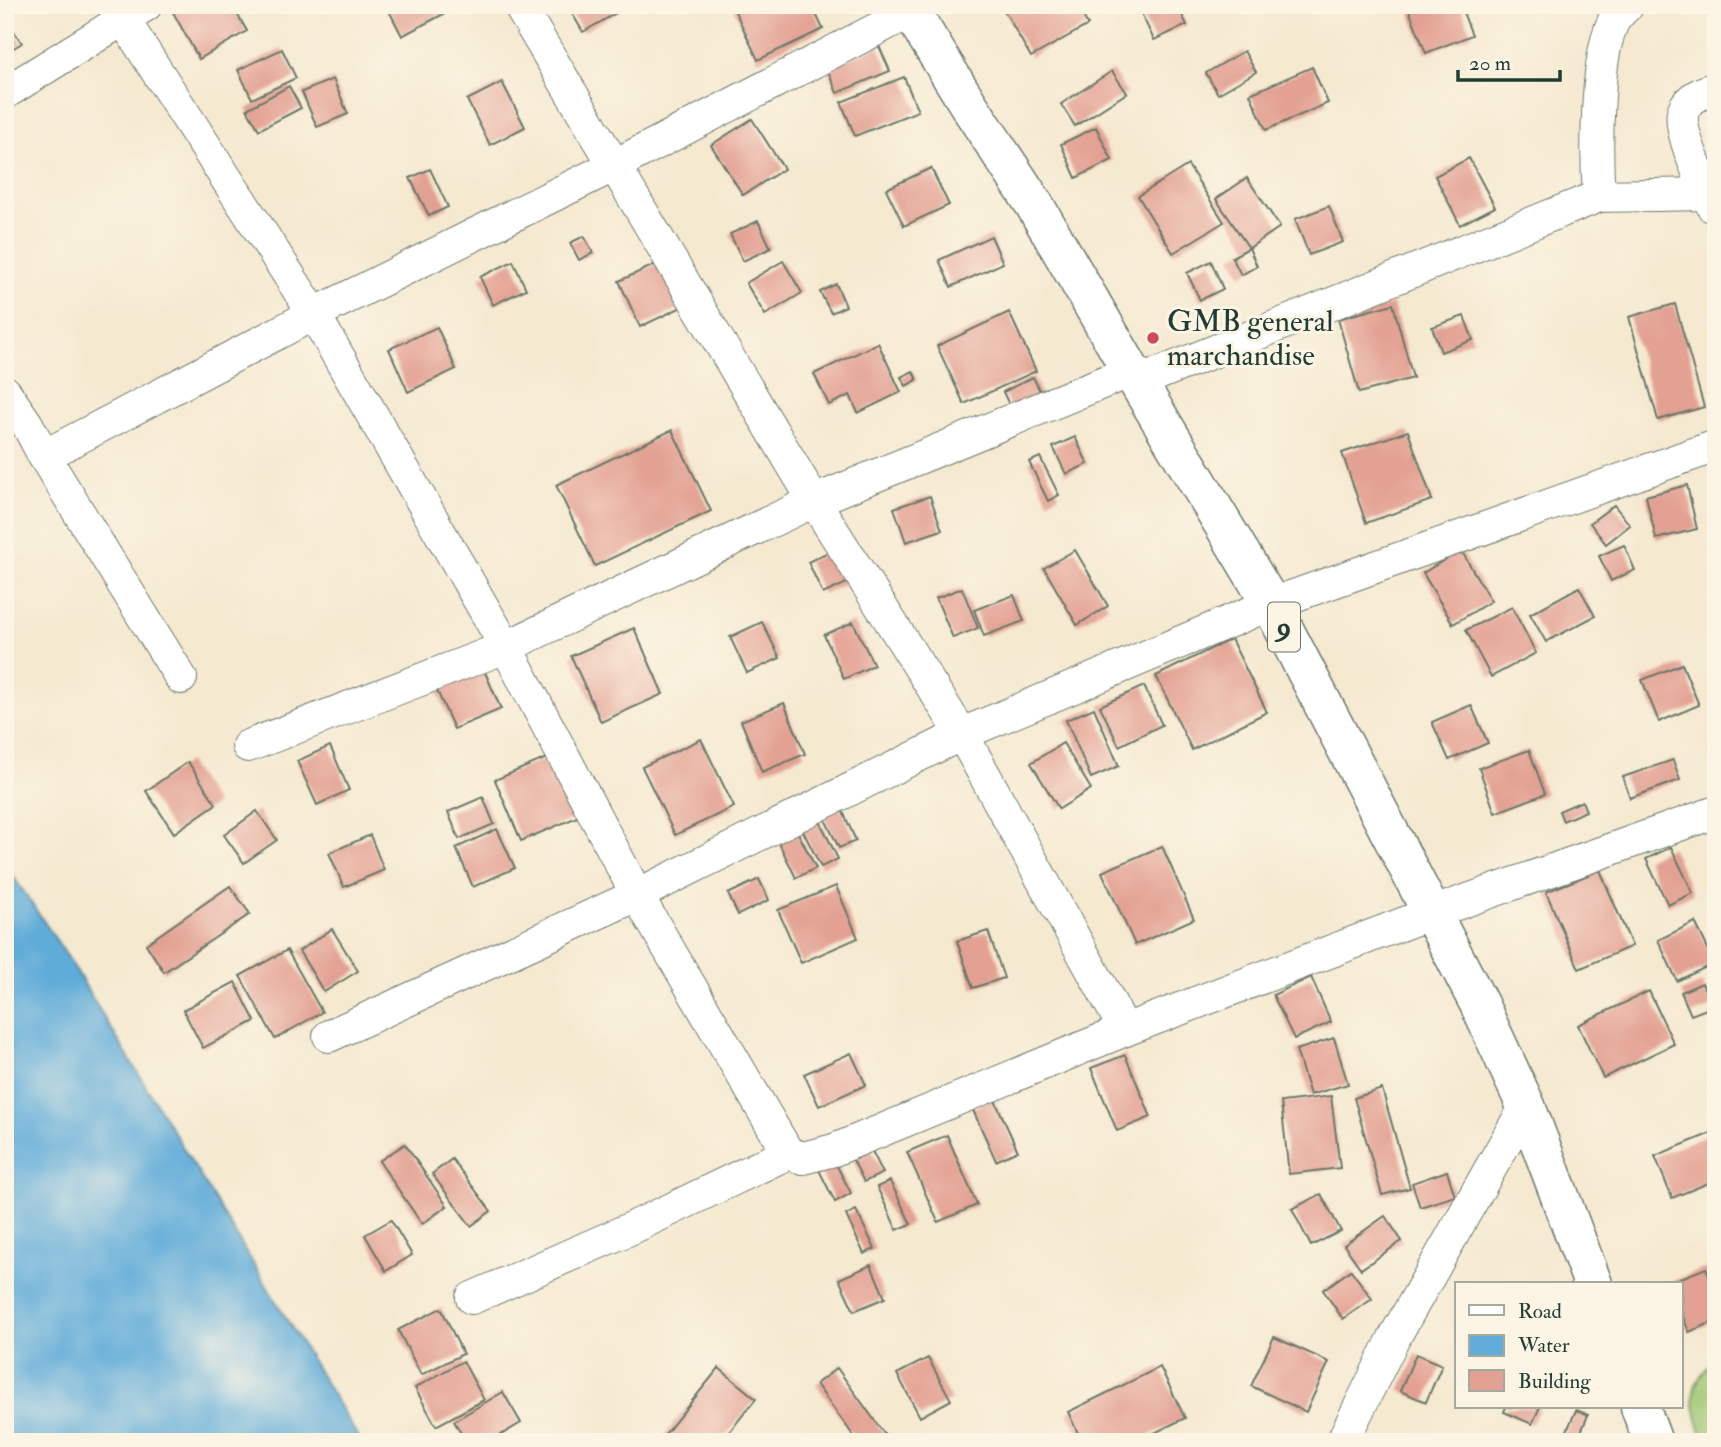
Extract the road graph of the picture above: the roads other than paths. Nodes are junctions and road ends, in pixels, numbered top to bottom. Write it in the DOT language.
graph roads {
  1 [pos="519,5"];
  2 [pos="1628,5"];
  3 [pos="914,7"];
  4 [pos="127,10"];
  5 [pos="1716,88"];
  6 [pos="5,93"];
  7 [pos="615,165"];
  8 [pos="1599,196"];
  9 [pos="1713,205"];
  10 [pos="314,314"];
  11 [pos="1135,377"];
  12 [pos="5,392"];
  13 [pos="1716,446"];
  14 [pos="44,456"];
  15 [pos="814,501"];
  16 [pos="1271,604"];
  17 [pos="506,647"];
  18 [pos="181,678"];
  19 [pos="962,734"];
  20 [pos="248,746"];
  21 [pos="1716,812"];
  22 [pos="637,895"];
  23 [pos="1432,913"];
  24 [pos="1125,1030"];
  25 [pos="329,1036"];
  26 [pos="1526,1106"];
  27 [pos="788,1153"];
  28 [pos="1593,1282"];
  29 [pos="472,1298"];
  30 [pos="1640,1408"];
  31 [pos="1342,1442"];
  32 [pos="1653,1442"];
  1 -- 7 [label="street"];
  2 -- 8 [label="street"];
  3 -- 7 [label="street"];
  3 -- 11 [label="highway, 9"];
  4 -- 6 [label="street"];
  4 -- 10 [label="street"];
  5 -- 9 [label="street"];
  7 -- 10 [label="street"];
  7 -- 15 [label="street"];
  8 -- 9 [label="street"];
  8 -- 11 [label="street"];
  10 -- 14 [label="street"];
  10 -- 17 [label="street"];
  11 -- 15 [label="street"];
  11 -- 16 [label="highway, 9"];
  12 -- 14 [label="street"];
  13 -- 16 [label="street"];
  14 -- 18 [label="street"];
  15 -- 17 [label="street"];
  15 -- 19 [label="street"];
  16 -- 19 [label="street"];
  16 -- 23 [label="highway, 9"];
  17 -- 20 [label="street"];
  17 -- 22 [label="street"];
  19 -- 22 [label="street"];
  19 -- 24 [label="street"];
  21 -- 23 [label="street"];
  22 -- 25 [label="street"];
  22 -- 27 [label="street"];
  23 -- 24 [label="street"];
  23 -- 26 [label="highway, 9"];
  24 -- 27 [label="street"];
  26 -- 28 [label="highway, 9"];
  26 -- 31 [label="street"];
  27 -- 29 [label="street"];
  30 -- 32 [label="highway"];
}
